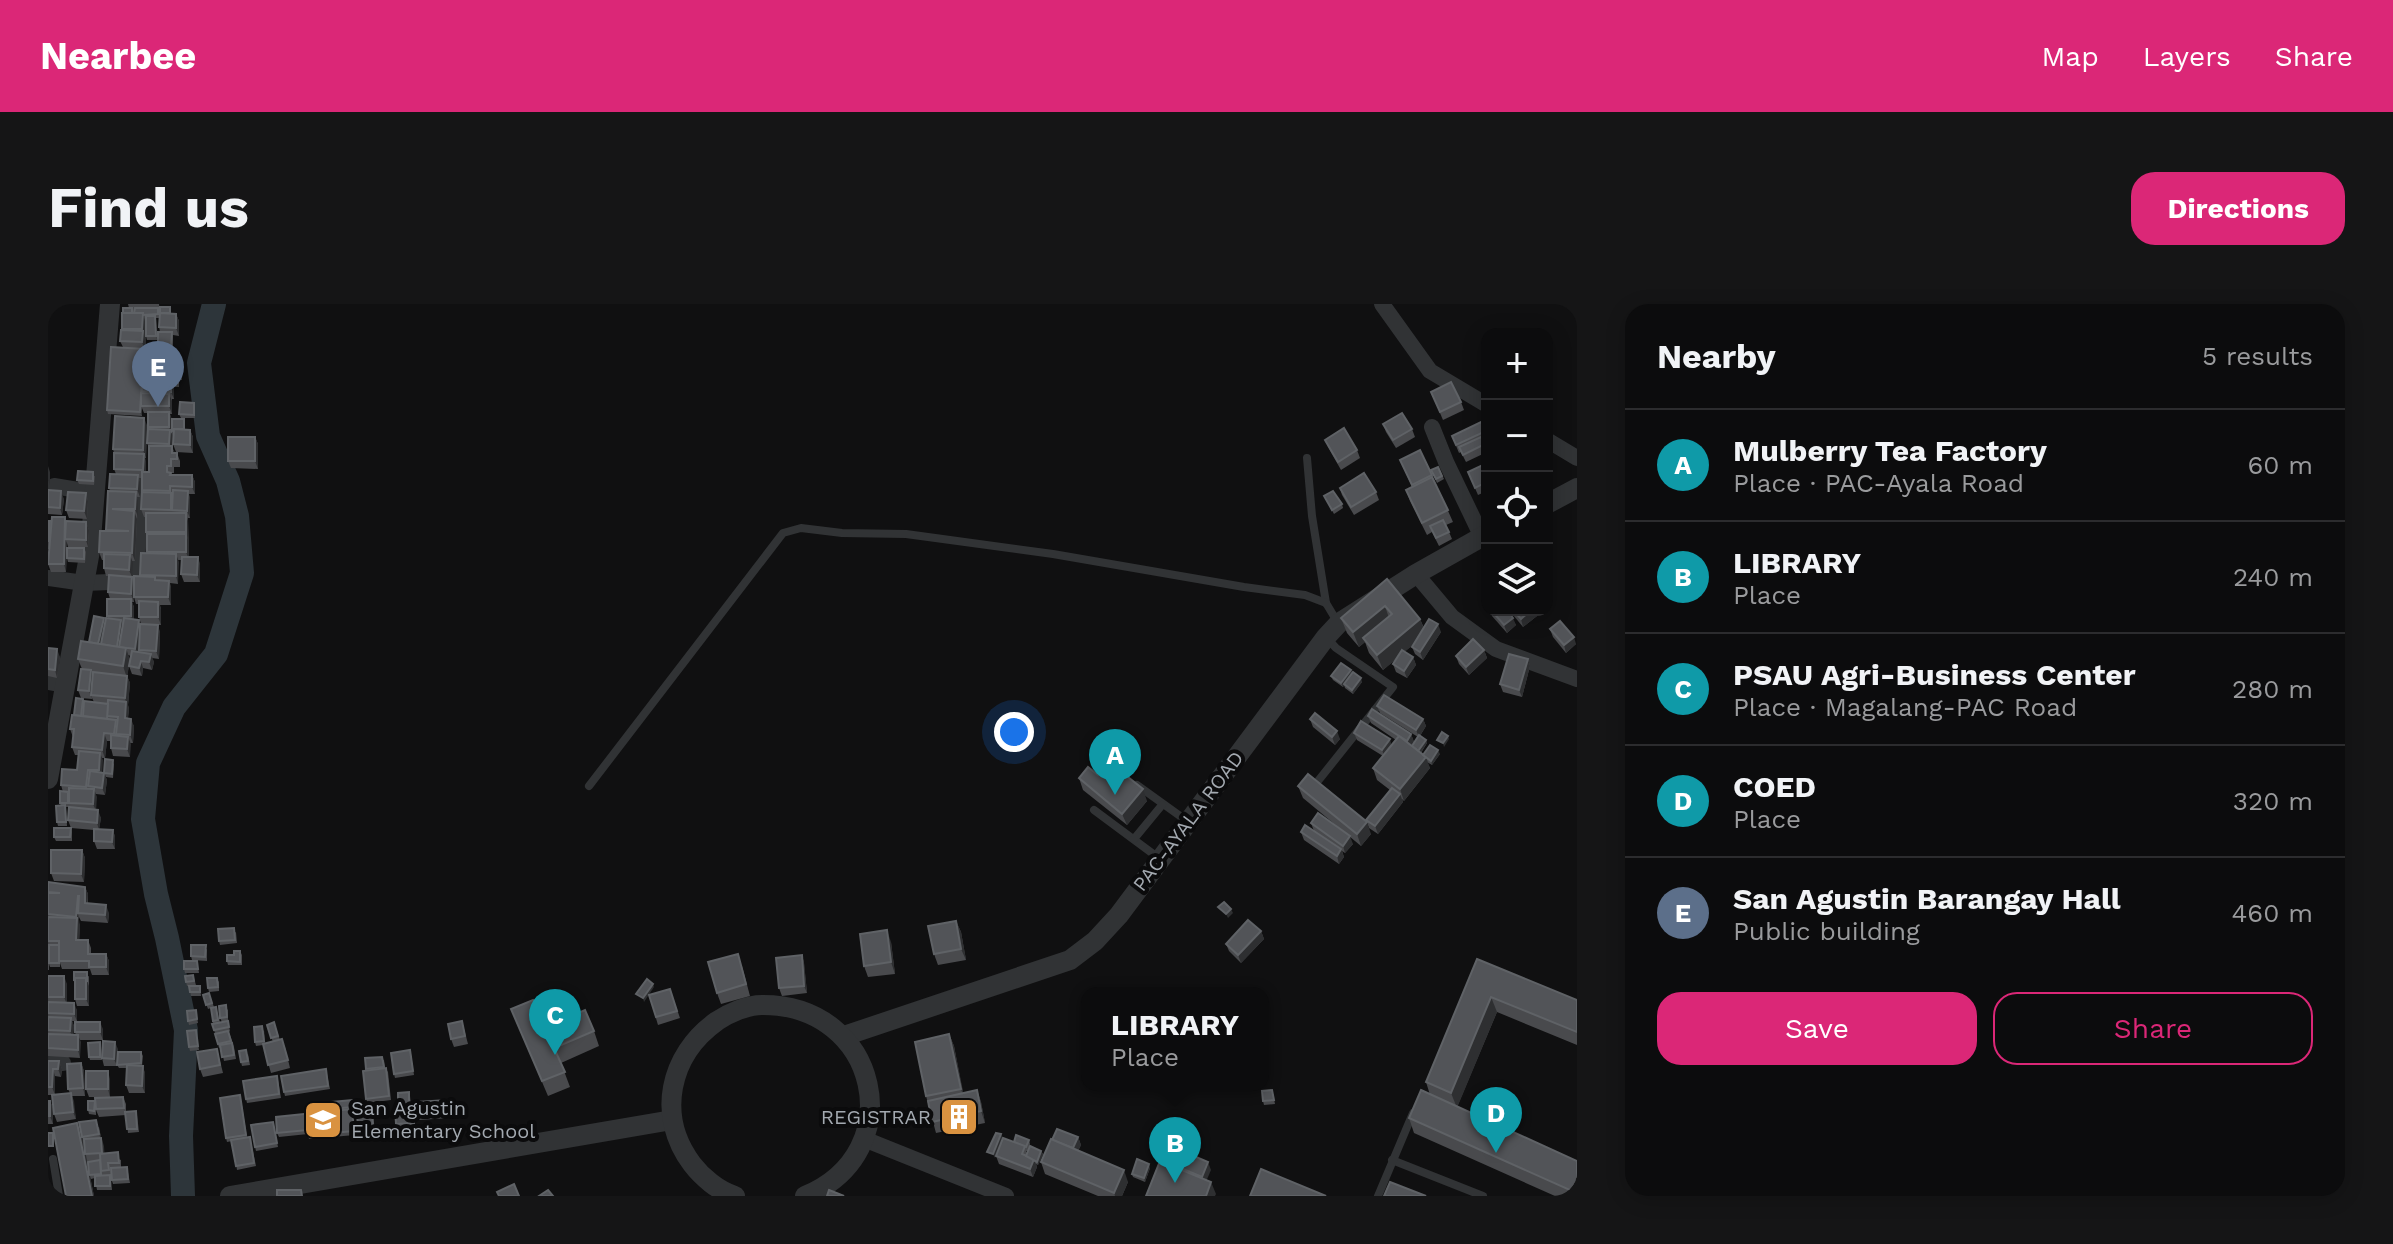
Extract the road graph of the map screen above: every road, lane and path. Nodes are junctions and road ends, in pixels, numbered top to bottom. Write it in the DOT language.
graph roads {
  1 [pos="110,304"];
  2 [pos="1382,304"];
  3 [pos="1481,401"];
  4 [pos="1432,427"];
  5 [pos="1553,444"];
  6 [pos="1307,458"];
  7 [pos="1577,458"];
  8 [pos="142,480"];
  9 [pos="54,486"];
  10 [pos="1577,488"];
  11 [pos="96,493"];
  12 [pos="1553,501"];
  13 [pos="1481,528"];
  14 [pos="1481,537"];
  15 [pos="1416,574"];
  16 [pos="48,578"];
  17 [pos="84,583"];
  18 [pos="1326,603"];
  19 [pos="1332,630"];
  20 [pos="1577,679"];
  21 [pos="57,683"];
  22 [pos="1127,777"];
  23 [pos="48,779"];
  24 [pos="1318,781"];
  25 [pos="589,786"];
  26 [pos="1162,805"];
  27 [pos="1094,810"];
  28 [pos="1188,822"];
  29 [pos="1134,839"];
  30 [pos="1160,859"];
  31 [pos="844,1036"];
  32 [pos="1413,1113"];
  33 [pos="672,1120"];
  34 [pos="864,1139"];
  35 [pos="53,1159"];
  36 [pos="1392,1160"];
  37 [pos="59,1196"];
  38 [pos="230,1196"];
  39 [pos="735,1196"];
  40 [pos="805,1196"];
  41 [pos="1006,1196"];
  42 [pos="1378,1196"];
  43 [pos="1483,1196"];
  1 -- 11 [label="street"];
  2 -- 3 [label="street"];
  4 -- 13 [label="street"];
  5 -- 7 [label="street"];
  6 -- 18 [label="lane"];
  8 -- 17 [label="street"];
  9 -- 11 [label="street"];
  10 -- 12 [label="street"];
  11 -- 17 [label="street"];
  14 -- 15 [label="street, PAC-AYALA ROAD"];
  15 -- 19 [label="street, PAC-AYALA ROAD"];
  15 -- 20 [label="street"];
  16 -- 17 [label="street"];
  17 -- 21 [label="street"];
  18 -- 19 [label="lane"];
  18 -- 25 [label="lane"];
  19 -- 24 [label="lane"];
  19 -- 28 [label="street, PAC-AYALA ROAD"];
  21 -- 23 [label="street"];
  22 -- 26 [label="lane"];
  26 -- 28 [label="lane"];
  26 -- 29 [label="lane"];
  27 -- 29 [label="lane"];
  28 -- 30 [label="street, PAC-AYALA ROAD"];
  29 -- 30 [label="lane"];
  30 -- 31 [label="street, PAC-AYALA ROAD"];
  31 -- 33 [label="street"];
  31 -- 34 [label="street"];
  32 -- 36 [label="lane"];
  33 -- 38 [label="street"];
  33 -- 39 [label="street"];
  34 -- 40 [label="street"];
  34 -- 41 [label="street"];
  35 -- 37 [label="lane"];
  36 -- 42 [label="lane"];
  36 -- 43 [label="lane"];
}
